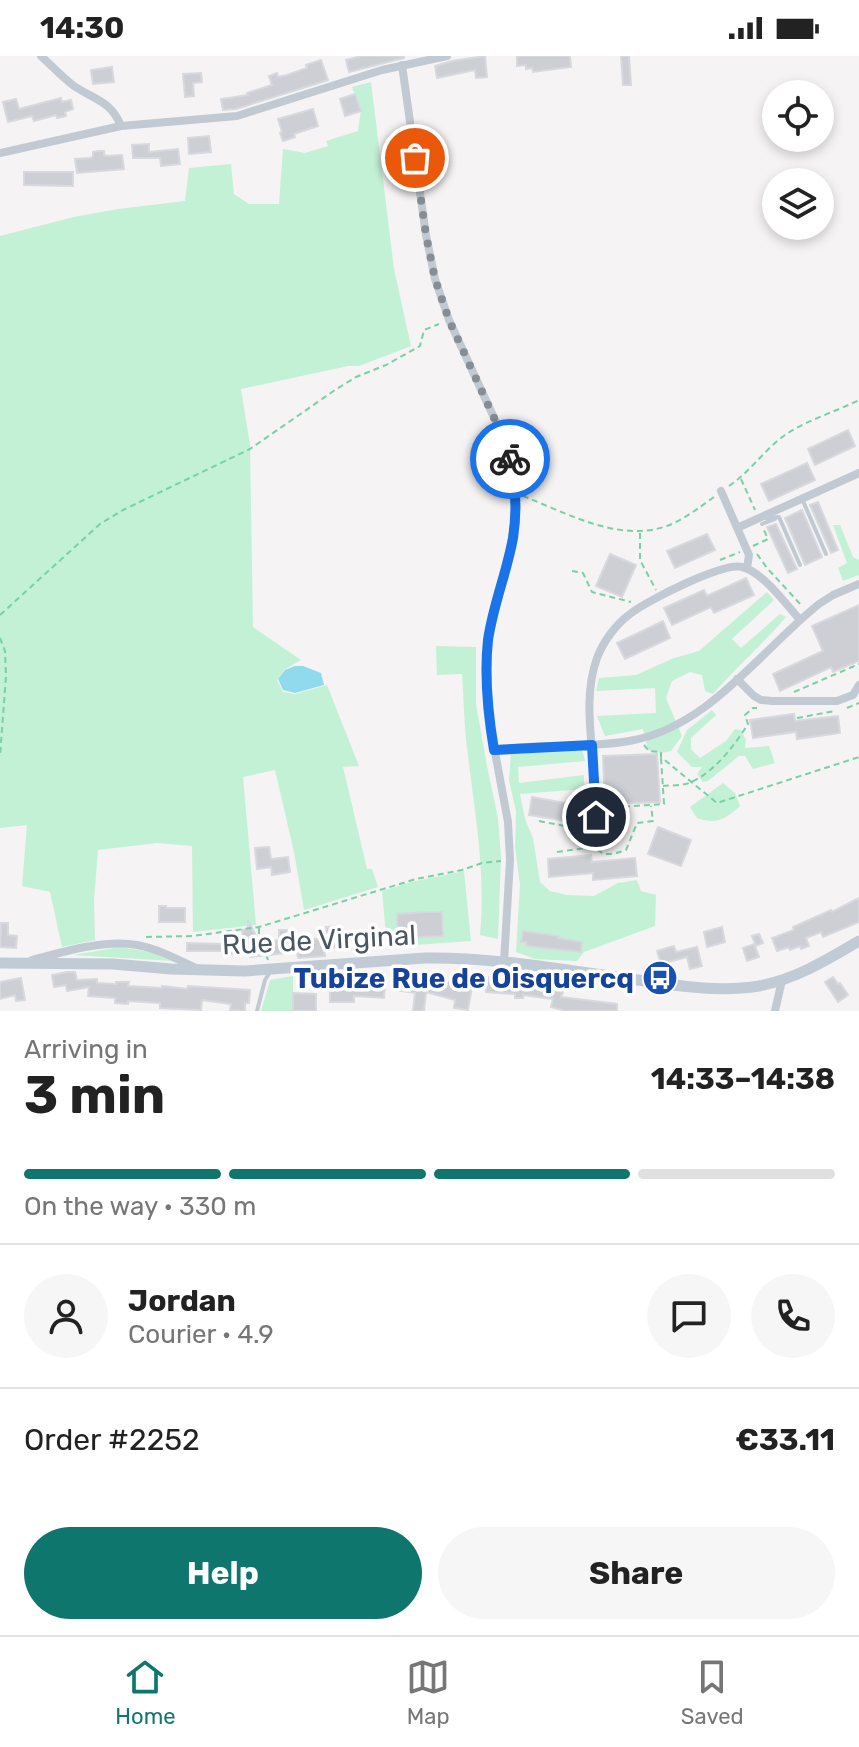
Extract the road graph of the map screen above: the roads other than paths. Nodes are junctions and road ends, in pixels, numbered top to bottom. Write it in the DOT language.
graph roads {
  1 [pos="41,56"];
  2 [pos="447,56"];
  3 [pos="402,65"];
  4 [pos="121,126"];
  5 [pos="0,153"];
  6 [pos="859,473"];
  7 [pos="721,491"];
  8 [pos="802,499"];
  9 [pos="761,521"];
  10 [pos="737,528"];
  11 [pos="826,554"];
  12 [pos="800,565"];
  13 [pos="747,568"];
  14 [pos="859,584"];
  15 [pos="800,620"];
  16 [pos="737,679"];
  17 [pos="859,685"];
  18 [pos="592,745"];
  19 [pos="494,750"];
  20 [pos="620,828"];
  21 [pos="859,941"];
  22 [pos="504,962"];
  23 [pos="0,963"];
  24 [pos="21,963"];
  25 [pos="200,970"];
  26 [pos="271,970"];
  27 [pos="782,980"];
  28 [pos="257,1011"];
  29 [pos="775,1011"];
  1 -- 4 [label="street"];
  2 -- 3 [label="street"];
  3 -- 4 [label="street"];
  3 -- 19 [label="street"];
  4 -- 5 [label="street"];
  6 -- 8 [label="street"];
  7 -- 10 [label="street"];
  8 -- 9 [label="street"];
  8 -- 11 [label="lane"];
  9 -- 10 [label="street"];
  9 -- 12 [label="lane"];
  10 -- 13 [label="street"];
  13 -- 15 [label="street"];
  13 -- 18 [label="street"];
  14 -- 15 [label="street"];
  15 -- 16 [label="street"];
  16 -- 17 [label="street"];
  16 -- 18 [label="street"];
  18 -- 19 [label="street"];
  18 -- 20 [label="street"];
  19 -- 22 [label="street"];
  21 -- 27 [label="street, Rue de Virginal"];
  22 -- 26 [label="street, Rue de Virginal"];
  22 -- 27 [label="street, Rue de Virginal"];
  23 -- 24 [label="street, Rue de Virginal"];
  24 -- 25 [label="street, Rue de Virginal"];
  24 -- 25 [label="street"];
  25 -- 26 [label="street, Rue de Virginal"];
  26 -- 28 [label="lane"];
  27 -- 29 [label="street"];
}
